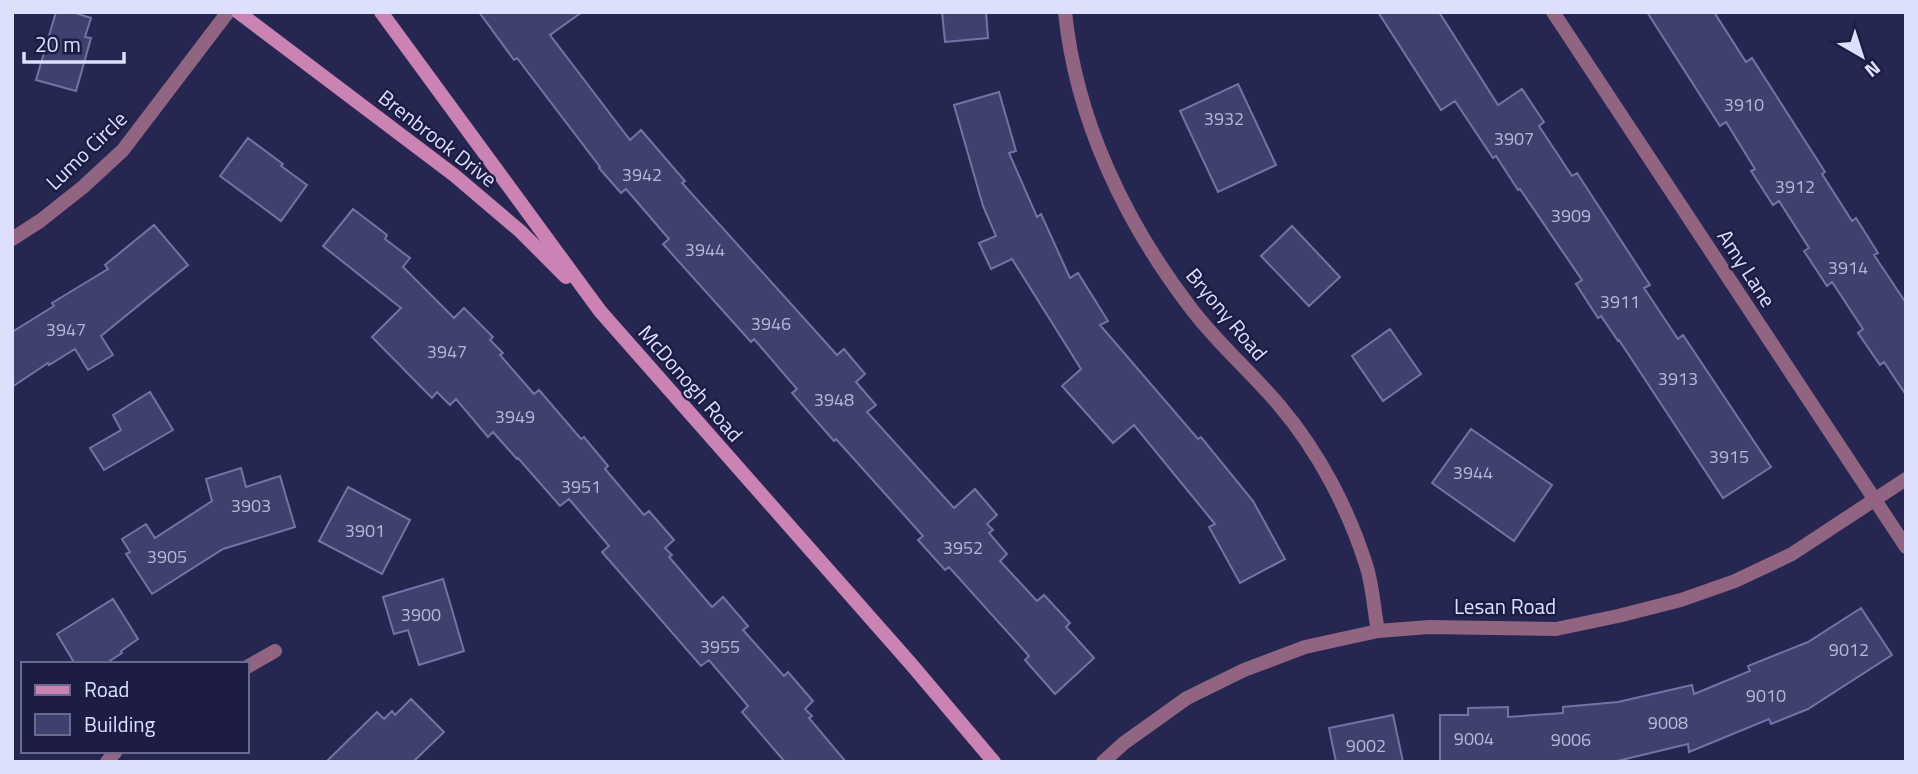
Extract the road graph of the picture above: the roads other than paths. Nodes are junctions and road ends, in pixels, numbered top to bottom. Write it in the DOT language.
graph roads {
  1 [pos="228,12"];
  2 [pos="238,12"];
  3 [pos="381,12"];
  4 [pos="1065,12"];
  5 [pos="1553,12"];
  6 [pos="12,239"];
  7 [pos="600,311"];
  8 [pos="1906,479"];
  9 [pos="1875,500"];
  10 [pos="1906,547"];
  11 [pos="1378,631"];
  12 [pos="275,651"];
  13 [pos="248,666"];
  14 [pos="994,762"];
  15 [pos="1103,762"];
  1 -- 6 [label="street, Lumo Circle"];
  2 -- 7 [label="main road, Brenbrook Drive"];
  3 -- 7 [label="main road, McDonogh Road"];
  4 -- 11 [label="street, Bryony Road"];
  5 -- 9 [label="street, Amy Lane"];
  7 -- 14 [label="main road, McDonogh Road"];
  8 -- 9 [label="street, Lesan Road"];
  9 -- 10 [label="street, Amy Lane"];
  9 -- 11 [label="street, Lesan Road"];
  11 -- 15 [label="street, Lesan Road"];
  12 -- 13 [label="street"];
}
